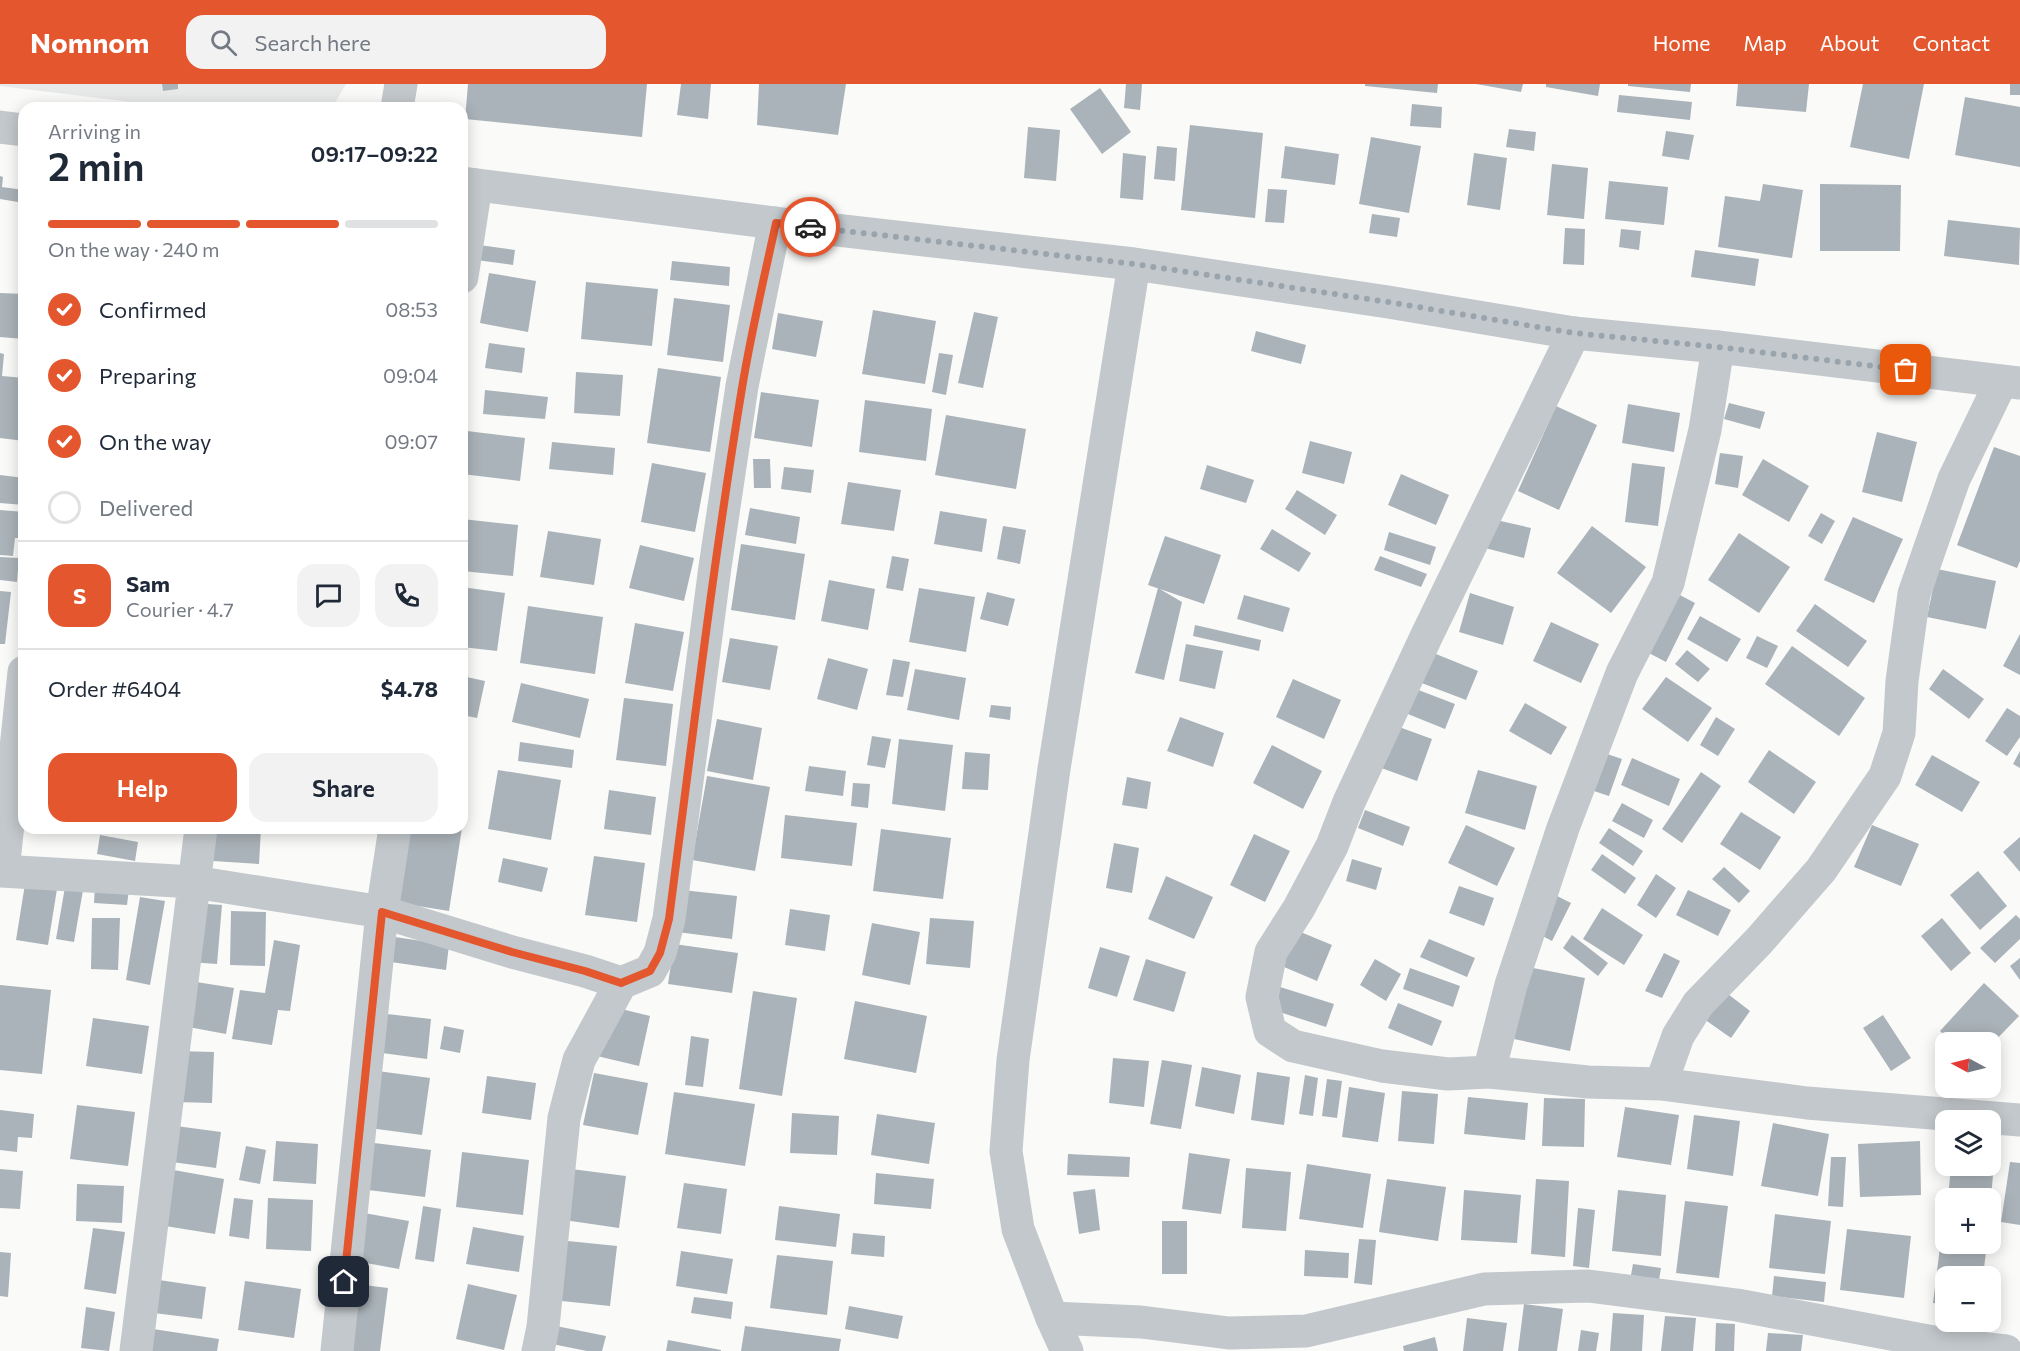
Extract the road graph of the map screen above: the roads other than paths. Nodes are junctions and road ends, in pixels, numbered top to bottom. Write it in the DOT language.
graph roads {
  1 [pos="401,84"];
  2 [pos="398,102"];
  3 [pos="0,127"];
  4 [pos="18,129"];
  5 [pos="469,184"];
  6 [pos="776,223"];
  7 [pos="1134,264"];
  8 [pos="1574,333"];
  9 [pos="1718,347"];
  10 [pos="2010,382"];
  11 [pos="18,726"];
  12 [pos="200,834"];
  13 [pos="394,834"];
  14 [pos="2,871"];
  15 [pos="194,882"];
  16 [pos="382,912"];
  17 [pos="621,983"];
  18 [pos="1489,1072"];
  19 [pos="1661,1084"];
  20 [pos="2020,1120"];
  21 [pos="1052,1318"];
  22 [pos="136,1351"];
  23 [pos="337,1351"];
  24 [pos="538,1351"];
  25 [pos="1067,1351"];
  26 [pos="2006,1351"];
  1 -- 2 [label="street"];
  3 -- 4 [label="street"];
  5 -- 6 [label="street"];
  6 -- 7 [label="street"];
  6 -- 17 [label="street"];
  7 -- 8 [label="street"];
  7 -- 21 [label="street"];
  8 -- 9 [label="street"];
  8 -- 18 [label="street"];
  9 -- 10 [label="street"];
  9 -- 18 [label="street"];
  10 -- 19 [label="street"];
  11 -- 14 [label="street"];
  12 -- 15 [label="street"];
  13 -- 16 [label="street"];
  14 -- 15 [label="street"];
  15 -- 16 [label="street"];
  15 -- 22 [label="street"];
  16 -- 17 [label="street"];
  16 -- 23 [label="street"];
  17 -- 24 [label="street"];
  18 -- 19 [label="street"];
  19 -- 20 [label="street"];
  21 -- 25 [label="street"];
  21 -- 26 [label="street"];
}
